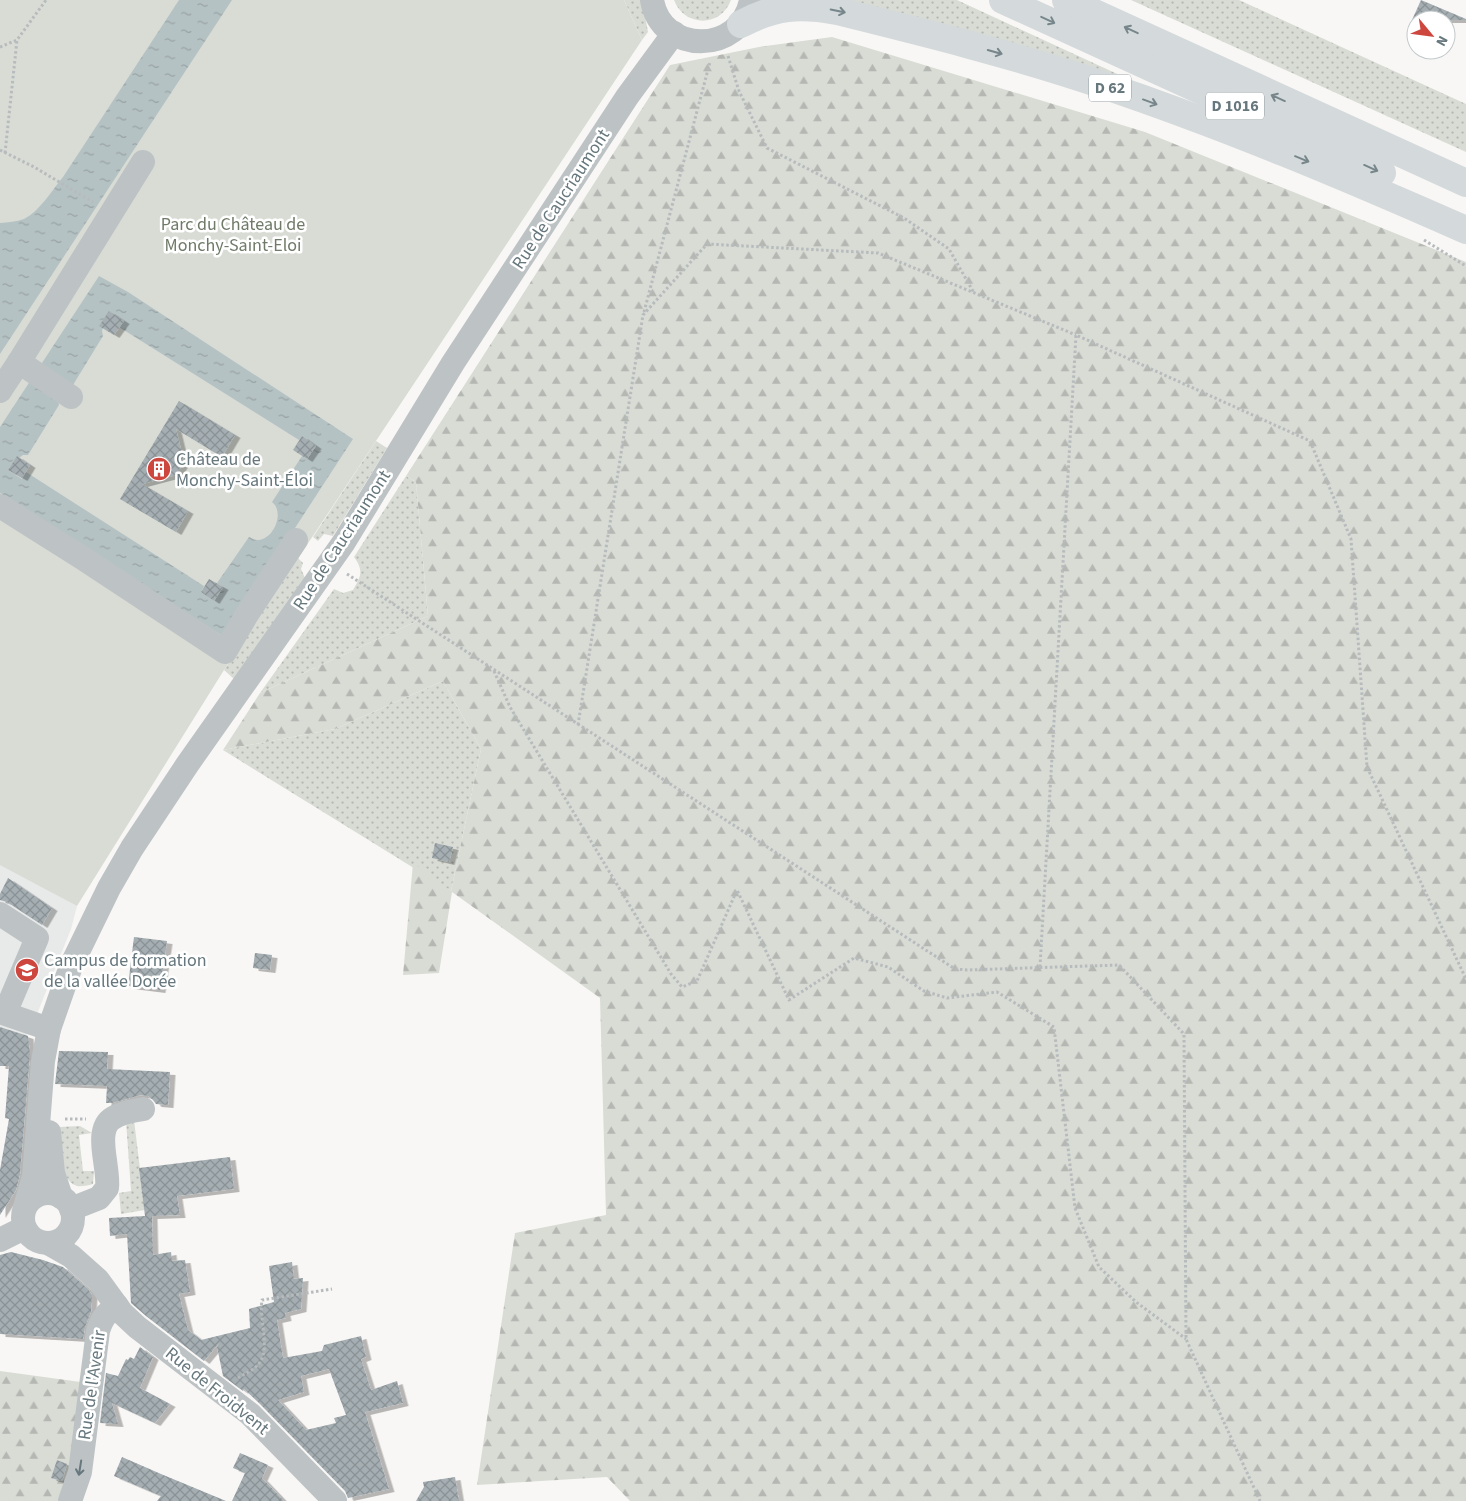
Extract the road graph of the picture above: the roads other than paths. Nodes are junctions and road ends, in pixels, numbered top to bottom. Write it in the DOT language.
graph roads {
  1 [pos="652,0"];
  2 [pos="1004,0"];
  3 [pos="1066,0"];
  4 [pos="732,25"];
  5 [pos="674,33"];
  6 [pos="143,162"];
  7 [pos="1466,183"];
  8 [pos="1466,211"];
  9 [pos="1466,230"];
  10 [pos="24,366"];
  11 [pos="0,391"];
  12 [pos="71,397"];
  13 [pos="0,506"];
  14 [pos="296,540"];
  15 [pos="0,914"];
  16 [pos="2,1012"];
  17 [pos="49,1029"];
  18 [pos="43,1061"];
  19 [pos="143,1109"];
  20 [pos="68,1208"];
  21 [pos="25,1217"];
  22 [pos="0,1240"];
  23 [pos="48,1243"];
  24 [pos="98,1280"];
  25 [pos="117,1306"];
  26 [pos="70,1501"];
  27 [pos="335,1501"];
  1 -- 5 [label="street"];
  2 -- 8 [label="highway, D 1016, one-way"];
  7 -- 3 [label="highway, D 1016, one-way"];
  4 -- 5 [label="street"];
  4 -- 9 [label="highway, D 62, one-way"];
  5 -- 17 [label="street, Rue de Caucriaumont"];
  6 -- 10 [label="street"];
  10 -- 11 [label="street"];
  10 -- 12 [label="street"];
  13 -- 14 [label="street"];
  15 -- 16 [label="street"];
  16 -- 17 [label="street"];
  17 -- 18 [label="street, Rue de Caucriaumont"];
  18 -- 20 [label="street"];
  18 -- 21 [label="street"];
  19 -- 20 [label="street"];
  20 -- 21 [label="street"];
  20 -- 23 [label="street"];
  20 -- 24 [label="street"];
  21 -- 22 [label="street"];
  21 -- 23 [label="street"];
  23 -- 24 [label="street"];
  24 -- 25 [label="street"];
  25 -- 26 [label="street, Rue de l'Avenir, one-way"];
  25 -- 27 [label="street, Rue de Froidvent"];
}
